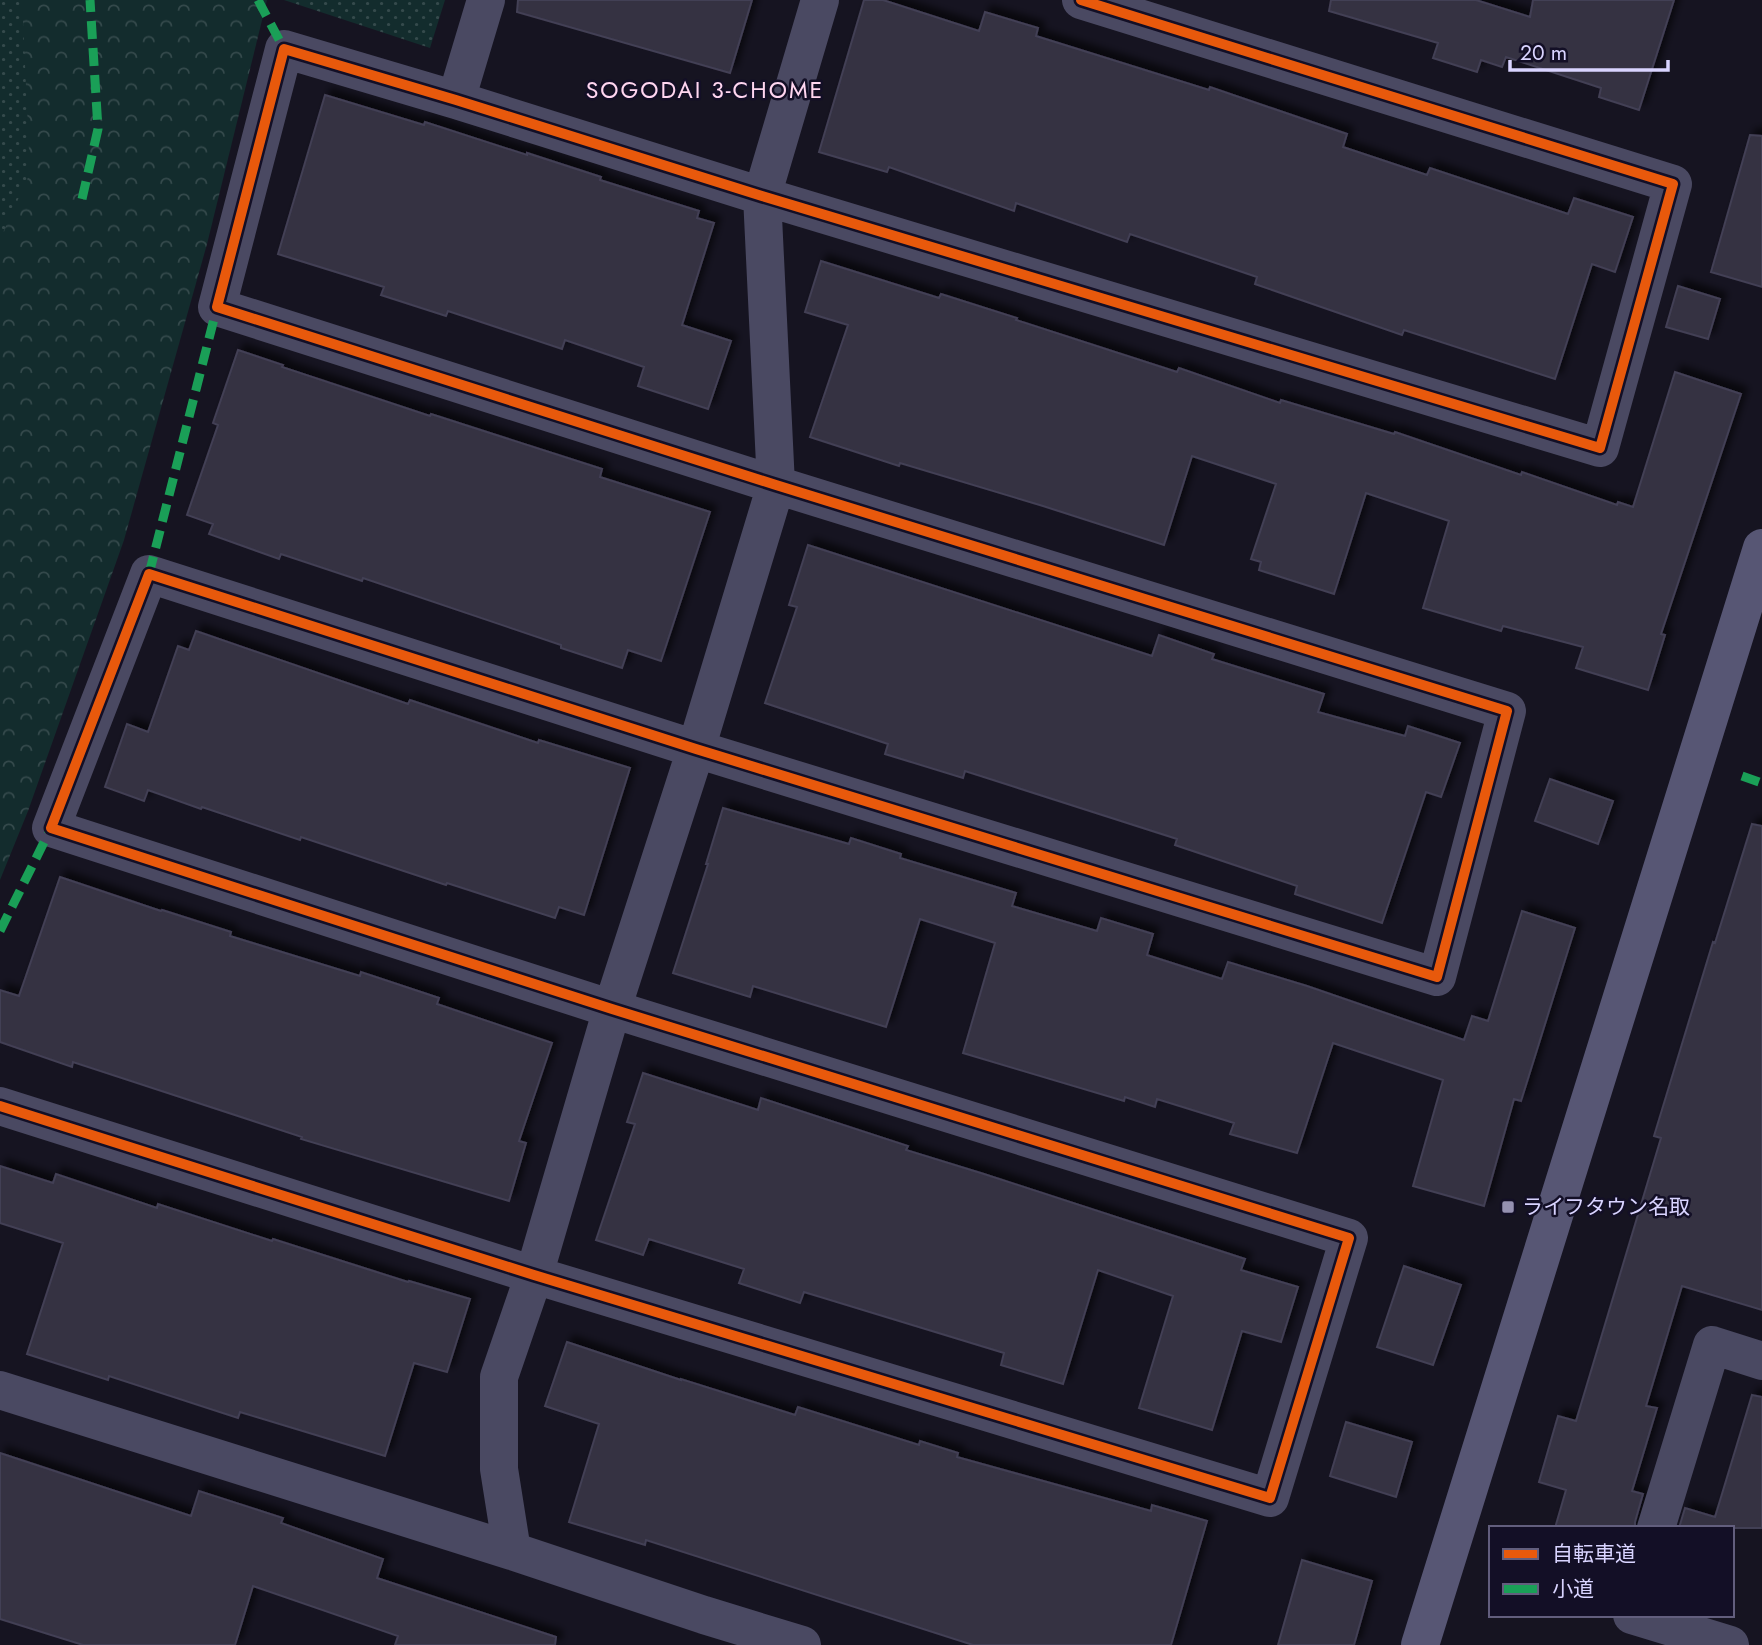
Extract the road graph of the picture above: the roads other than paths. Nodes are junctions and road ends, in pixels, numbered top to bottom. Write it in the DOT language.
graph roads {
  1 [pos="486,0"];
  2 [pos="820,0"];
  3 [pos="1081,0"];
  4 [pos="456,100"];
  5 [pos="762,196"];
  6 [pos="776,485"];
  7 [pos="1762,548"];
  8 [pos="696,749"];
  9 [pos="612,1009"];
  10 [pos="0,1106"];
  11 [pos="534,1275"];
  12 [pos="1762,1361"];
  13 [pos="0,1390"];
  14 [pos="1657,1526"];
  15 [pos="512,1551"];
  16 [pos="1639,1617"];
  17 [pos="700,1630"];
  18 [pos="802,1645"];
  19 [pos="1420,1645"];
  20 [pos="1730,1645"];
  1 -- 4 [label="street"];
  2 -- 5 [label="street"];
  3 -- 5 [label="street"];
  4 -- 5 [label="street"];
  4 -- 6 [label="street"];
  5 -- 6 [label="street"];
  6 -- 8 [label="street"];
  6 -- 8 [label="street"];
  7 -- 19 [label="street"];
  8 -- 9 [label="street"];
  8 -- 9 [label="street"];
  9 -- 11 [label="street"];
  9 -- 11 [label="street"];
  10 -- 11 [label="street"];
  11 -- 15 [label="street"];
  12 -- 14 [label="street"];
  13 -- 15 [label="street"];
  15 -- 17 [label="street"];
  16 -- 20 [label="street"];
  17 -- 18 [label="street"];
}
